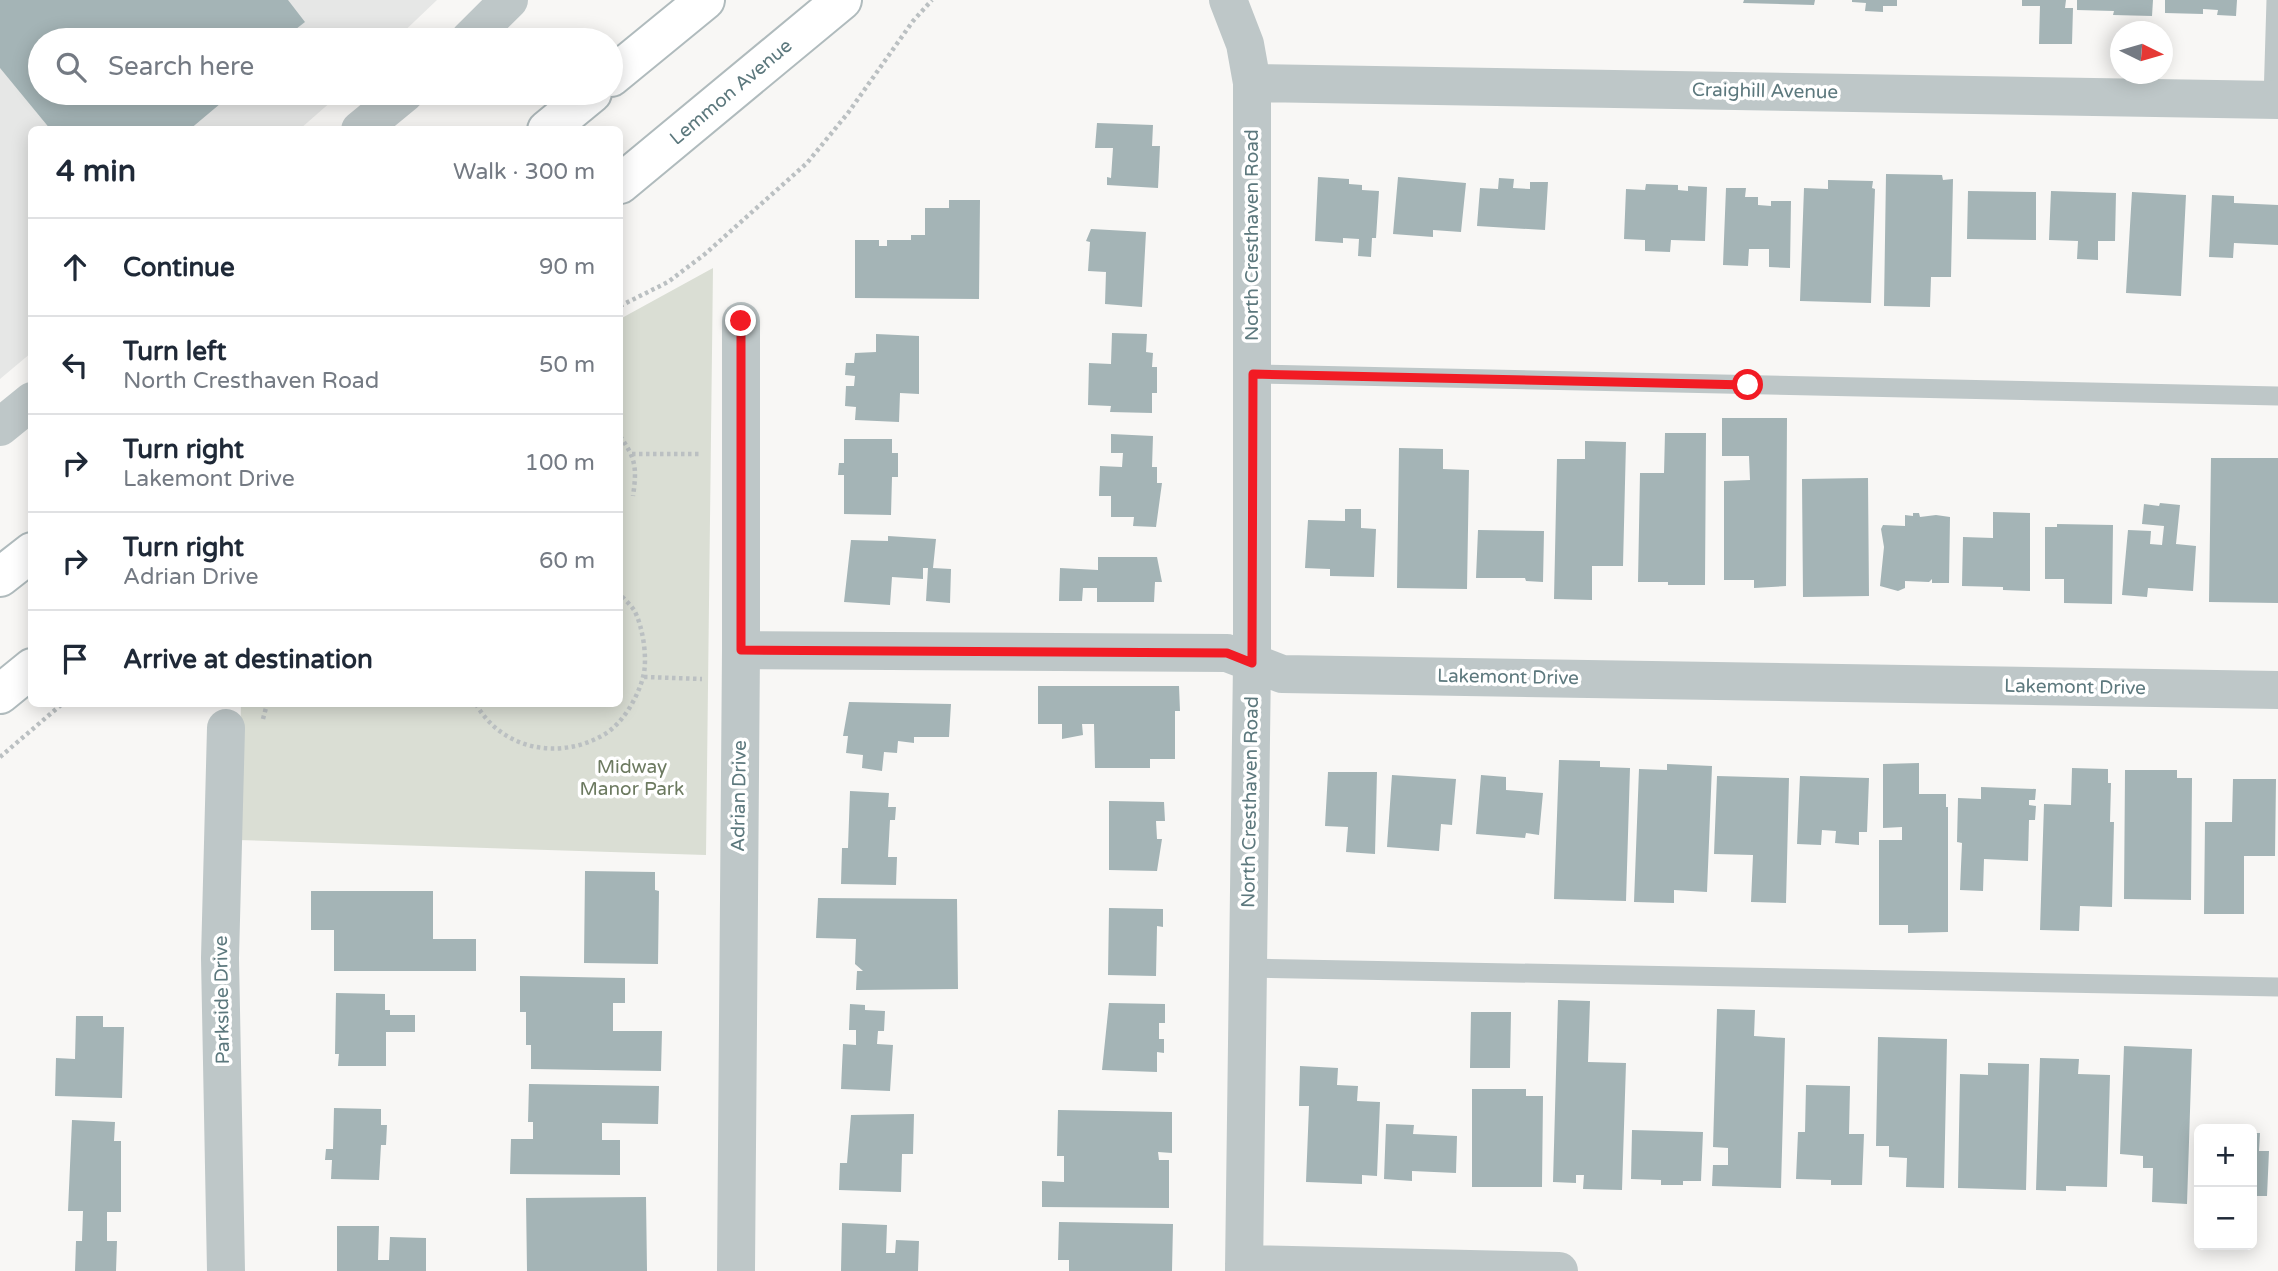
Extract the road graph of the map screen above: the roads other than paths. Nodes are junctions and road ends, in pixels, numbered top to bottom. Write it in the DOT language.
graph roads {
  1 [pos="509,0"];
  2 [pos="705,0"];
  3 [pos="842,0"];
  4 [pos="1228,0"];
  5 [pos="2276,0"];
  6 [pos="481,28"];
  7 [pos="623,67"];
  8 [pos="1252,83"];
  9 [pos="2275,100"];
  10 [pos="390,105"];
  11 [pos="577,105"];
  12 [pos="365,126"];
  13 [pos="552,126"];
  14 [pos="623,182"];
  15 [pos="741,321"];
  16 [pos="1253,374"];
  17 [pos="2278,396"];
  18 [pos="28,404"];
  19 [pos="0,427"];
  20 [pos="28,555"];
  21 [pos="0,577"];
  22 [pos="741,650"];
  23 [pos="1252,663"];
  24 [pos="28,671"];
  25 [pos="2278,690"];
  26 [pos="0,694"];
  27 [pos="226,728"];
  28 [pos="1248,968"];
  29 [pos="2278,987"];
  30 [pos="1244,1268"];
  31 [pos="226,1271"];
  32 [pos="736,1271"];
  33 [pos="1559,1271"];
  1 -- 6 [label="street"];
  2 -- 7 [label="main road"];
  3 -- 14 [label="main road, Lemmon Avenue"];
  4 -- 8 [label="street, North Cresthaven Road"];
  5 -- 9 [label="lane"];
  8 -- 9 [label="street, Craighill Avenue"];
  8 -- 16 [label="street, North Cresthaven Road"];
  10 -- 12 [label="street"];
  11 -- 13 [label="main road"];
  15 -- 22 [label="street, Adrian Drive"];
  16 -- 17 [label="lane"];
  16 -- 23 [label="street, North Cresthaven Road"];
  18 -- 19 [label="street"];
  20 -- 21 [label="main road"];
  22 -- 23 [label="street, Lakemont Drive"];
  22 -- 32 [label="street, Adrian Drive"];
  23 -- 25 [label="street, Lakemont Drive"];
  23 -- 28 [label="street, North Cresthaven Road"];
  24 -- 26 [label="main road"];
  27 -- 31 [label="street, Parkside Drive"];
  28 -- 29 [label="lane"];
  28 -- 30 [label="street, North Cresthaven Road"];
  30 -- 33 [label="street"];
}
